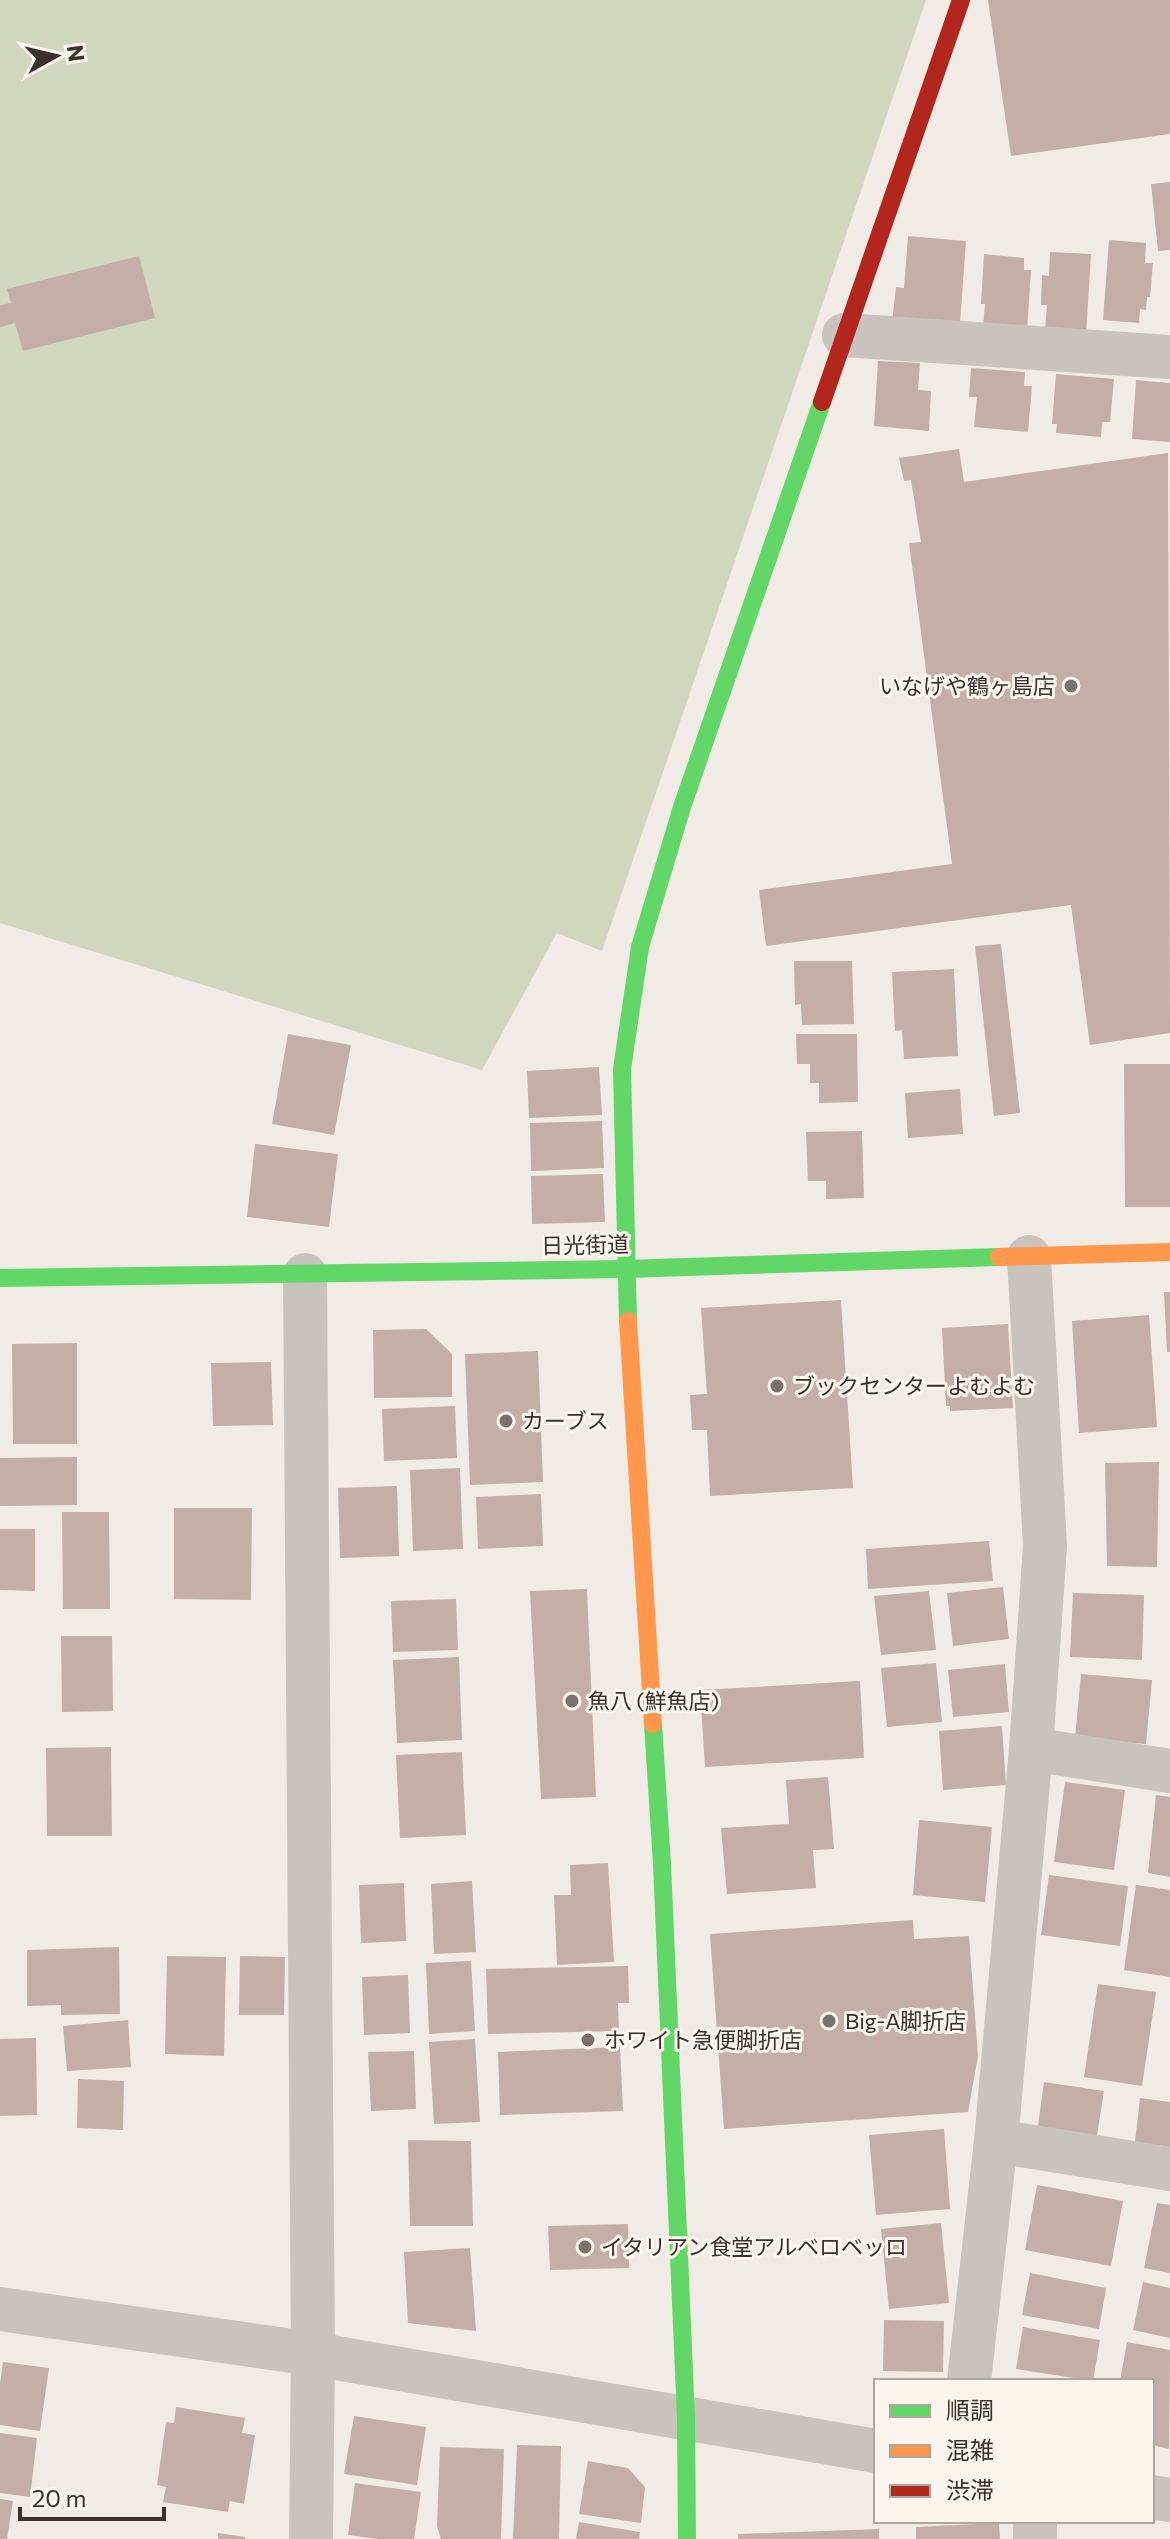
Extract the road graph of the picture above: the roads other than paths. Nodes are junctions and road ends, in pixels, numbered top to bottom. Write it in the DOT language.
graph roads {
  1 [pos="961,0"];
  2 [pos="844,335"];
  3 [pos="1170,357"];
  4 [pos="1170,1252"];
  5 [pos="1029,1257"];
  6 [pos="625,1269"];
  7 [pos="305,1275"];
  8 [pos="0,1278"];
  9 [pos="1031,1749"];
  10 [pos="1170,1771"];
  11 [pos="996,2141"];
  12 [pos="1170,2169"];
  13 [pos="0,2309"];
  14 [pos="313,2354"];
  15 [pos="969,2379"];
  16 [pos="686,2418"];
  17 [pos="874,2451"];
  18 [pos="311,2539"];
  19 [pos="687,2539"];
  1 -- 2 [label="street"];
  2 -- 3 [label="street"];
  2 -- 6 [label="street"];
  4 -- 5 [label="street, 日光街道"];
  5 -- 6 [label="street, 日光街道"];
  5 -- 9 [label="street"];
  6 -- 7 [label="street, 日光街道"];
  6 -- 16 [label="street"];
  7 -- 8 [label="street, 日光街道"];
  7 -- 14 [label="street"];
  9 -- 10 [label="street"];
  9 -- 11 [label="street"];
  11 -- 12 [label="street"];
  11 -- 15 [label="street"];
  13 -- 14 [label="street"];
  14 -- 16 [label="street"];
  14 -- 18 [label="street"];
  16 -- 17 [label="street"];
  16 -- 19 [label="street"];
}
